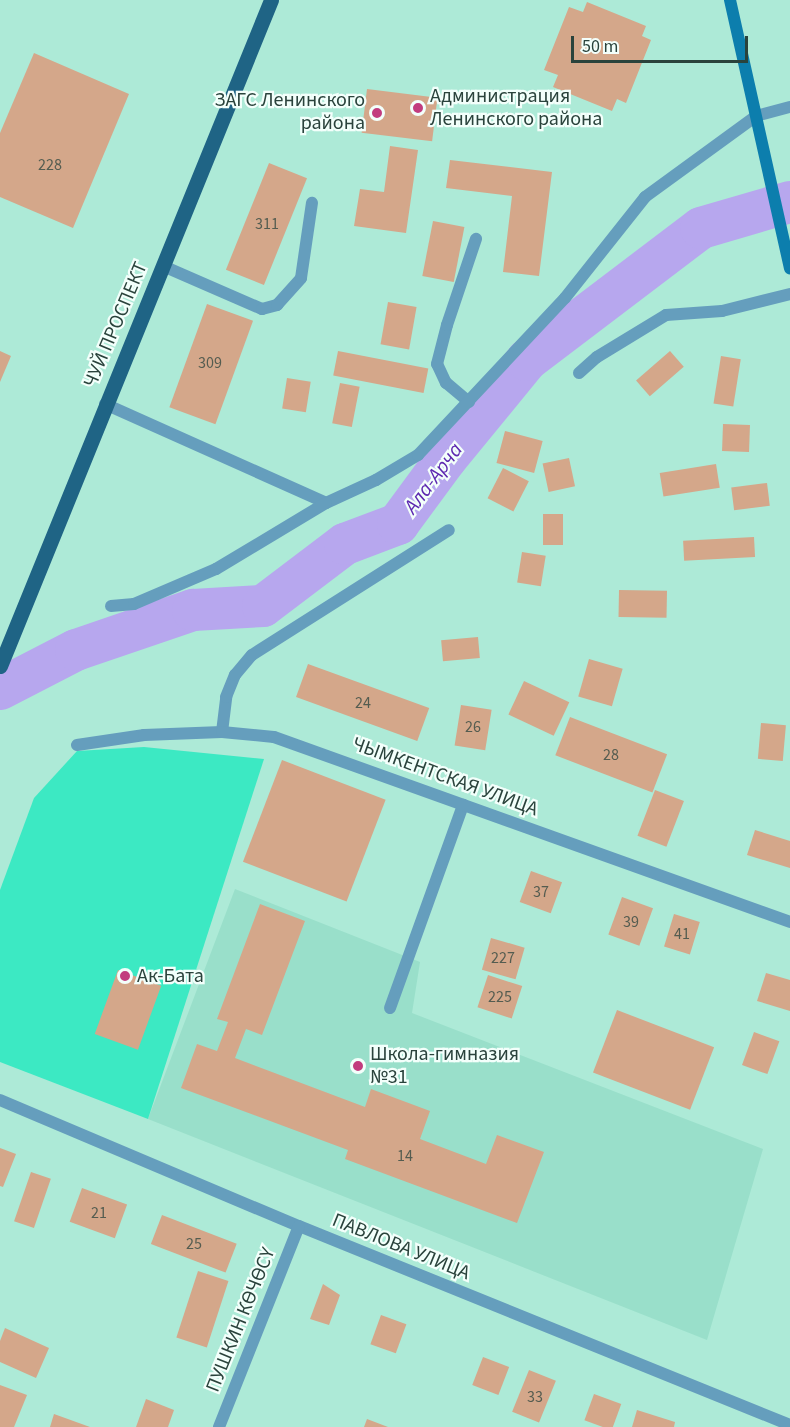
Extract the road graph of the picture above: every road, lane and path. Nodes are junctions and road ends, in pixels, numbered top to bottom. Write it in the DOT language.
graph roads {
  1 [pos="271,0"];
  2 [pos="730,0"];
  3 [pos="790,107"];
  4 [pos="756,116"];
  5 [pos="312,203"];
  6 [pos="476,239"];
  7 [pos="789,262"];
  8 [pos="163,266"];
  9 [pos="790,294"];
  10 [pos="579,373"];
  11 [pos="469,402"];
  12 [pos="105,404"];
  13 [pos="326,503"];
  14 [pos="449,530"];
  15 [pos="111,606"];
  16 [pos="0,666"];
  17 [pos="222,732"];
  18 [pos="77,745"];
  19 [pos="463,805"];
  20 [pos="790,922"];
  21 [pos="390,1008"];
  22 [pos="0,1100"];
  23 [pos="299,1226"];
  24 [pos="790,1425"];
  25 [pos="219,1427"];
  1 -- 8 [label="main road, ЧУЙ ПРОСПЕКТ"];
  2 -- 4 [label="main road"];
  3 -- 4 [label="street"];
  4 -- 7 [label="main road"];
  4 -- 11 [label="street"];
  5 -- 8 [label="street"];
  6 -- 11 [label="street"];
  8 -- 12 [label="main road, ЧУЙ ПРОСПЕКТ"];
  9 -- 10 [label="street"];
  11 -- 13 [label="street"];
  12 -- 13 [label="street"];
  12 -- 16 [label="main road, ЧУЙ ПРОСПЕКТ"];
  13 -- 15 [label="street"];
  14 -- 17 [label="street"];
  17 -- 18 [label="street, ЧЫМКЕНТСКАЯ УЛИЦА"];
  17 -- 19 [label="street, ЧЫМКЕНТСКАЯ УЛИЦА"];
  19 -- 20 [label="street, ЧЫМКЕНТСКАЯ УЛИЦА"];
  19 -- 21 [label="street"];
  22 -- 23 [label="street, ПАВЛОВА УЛИЦА"];
  23 -- 24 [label="street, ПАВЛОВА УЛИЦА"];
  23 -- 25 [label="street, ПУШКИН КӨЧӨСҮ"];
}
